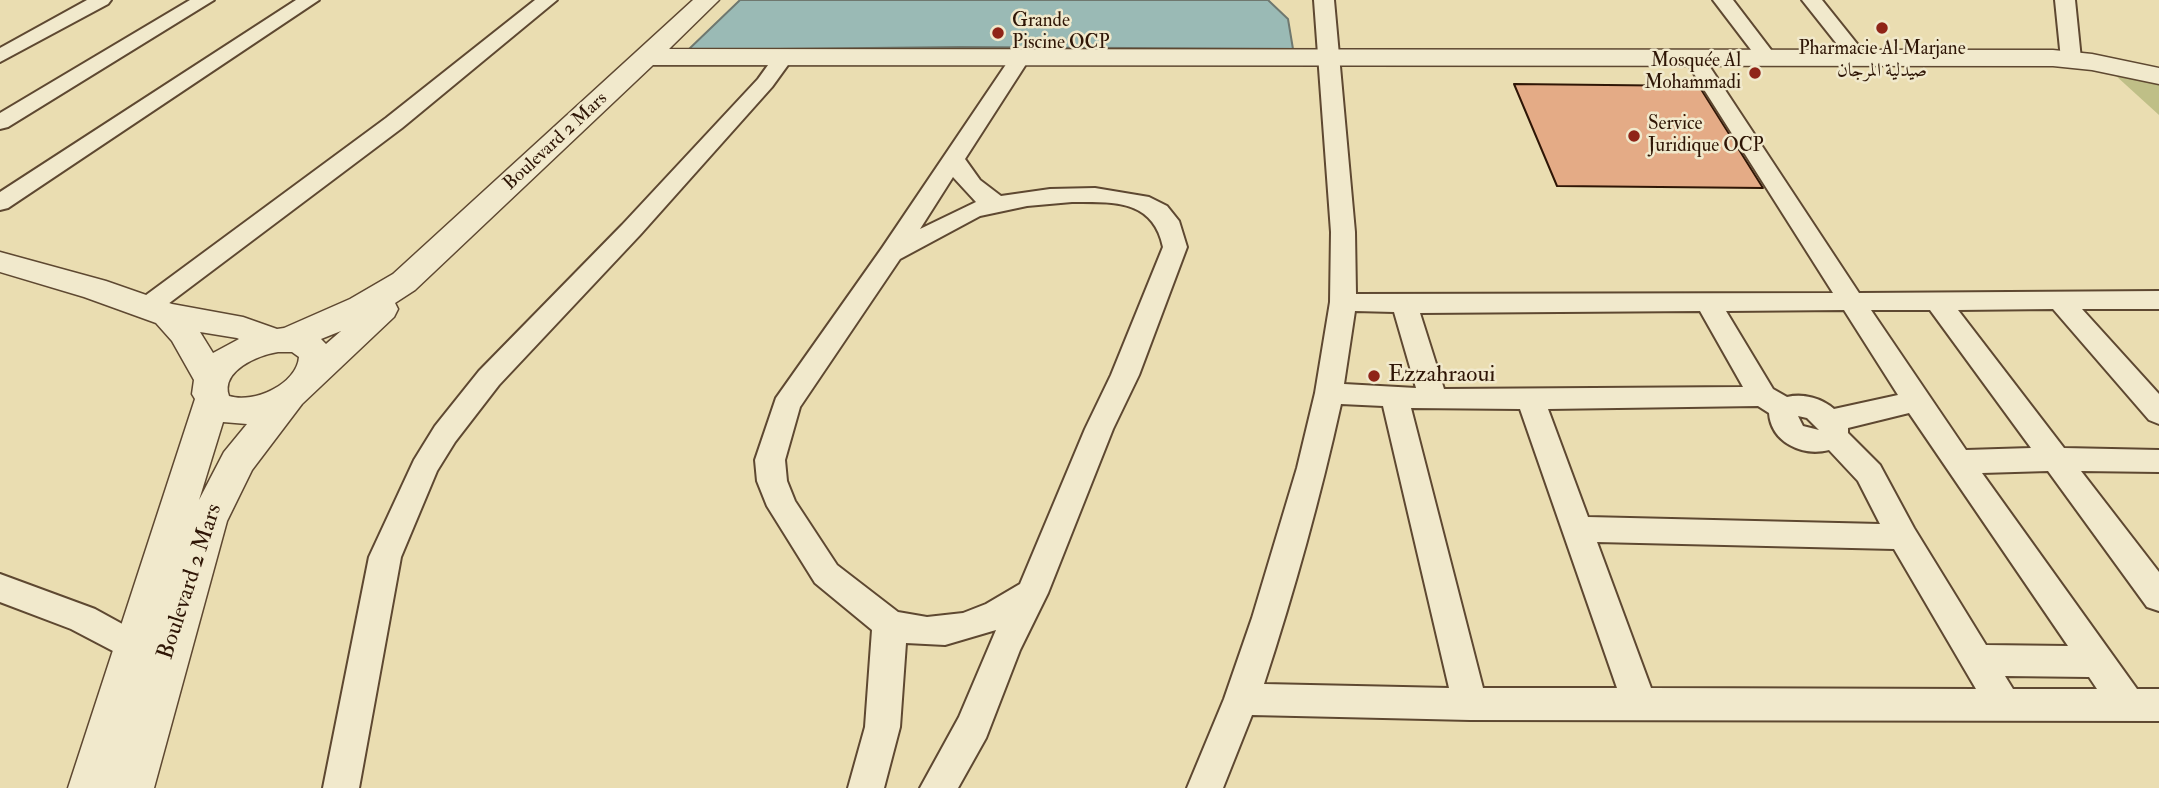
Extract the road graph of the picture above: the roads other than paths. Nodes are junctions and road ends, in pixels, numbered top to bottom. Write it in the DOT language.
graph roads {
  1 [pos="102,0"];
  2 [pos="204,0"];
  3 [pos="309,0"];
  4 [pos="547,0"];
  5 [pos="707,0"];
  6 [pos="1324,0"];
  7 [pos="1723,0"];
  8 [pos="1812,0"];
  9 [pos="2065,0"];
  10 [pos="0,56"];
  11 [pos="647,57"];
  12 [pos="783,58"];
  13 [pos="1020,58"];
  14 [pos="1694,58"];
  15 [pos="1328,59"];
  16 [pos="1768,59"];
  17 [pos="1859,59"];
  18 [pos="2071,59"];
  19 [pos="2159,76"];
  20 [pos="0,122"];
  21 [pos="953,159"];
  22 [pos="0,203"];
  23 [pos="999,203"];
  24 [pos="891,254"];
  25 [pos="0,262"];
  26 [pos="404,282"];
  27 [pos="2159,300"];
  28 [pos="1937,301"];
  29 [pos="2060,301"];
  30 [pos="1343,302"];
  31 [pos="1852,302"];
  32 [pos="1404,303"];
  33 [pos="1708,303"];
  34 [pos="158,311"];
  35 [pos="281,340"];
  36 [pos="303,383"];
  37 [pos="211,390"];
  38 [pos="1329,393"];
  39 [pos="1394,396"];
  40 [pos="1433,399"];
  41 [pos="1530,399"];
  42 [pos="1916,401"];
  43 [pos="2154,401"];
  44 [pos="1774,403"];
  45 [pos="1832,428"];
  46 [pos="2055,459"];
  47 [pos="2159,461"];
  48 [pos="1960,462"];
  49 [pos="1579,529"];
  50 [pos="1903,537"];
  51 [pos="2155,586"];
  52 [pos="0,588"];
  53 [pos="1032,593"];
  54 [pos="890,624"];
  55 [pos="134,647"];
  56 [pos="1978,660"];
  57 [pos="2099,662"];
  58 [pos="1241,699"];
  59 [pos="1470,704"];
  60 [pos="1640,705"];
  61 [pos="2004,705"];
  62 [pos="2144,705"];
  63 [pos="91,788"];
  64 [pos="131,788"];
  65 [pos="341,788"];
  66 [pos="866,788"];
  67 [pos="938,788"];
  68 [pos="1205,788"];
  1 -- 10 [label="street"];
  2 -- 20 [label="street"];
  3 -- 22 [label="street"];
  4 -- 34 [label="street"];
  5 -- 11 [label="street, Boulevard 2 Mars"];
  6 -- 15 [label="street"];
  7 -- 16 [label="street"];
  8 -- 17 [label="street"];
  9 -- 18 [label="street"];
  11 -- 12 [label="street"];
  11 -- 26 [label="street, Boulevard 2 Mars"];
  12 -- 13 [label="street"];
  12 -- 65 [label="street"];
  13 -- 15 [label="street"];
  13 -- 21 [label="street"];
  14 -- 15 [label="street"];
  14 -- 16 [label="street"];
  14 -- 31 [label="street"];
  15 -- 30 [label="street"];
  16 -- 17 [label="street"];
  17 -- 18 [label="street"];
  18 -- 19 [label="street"];
  21 -- 23 [label="street"];
  21 -- 24 [label="street"];
  23 -- 24 [label="street"];
  23 -- 53 [label="street"];
  24 -- 54 [label="street"];
  25 -- 34 [label="street"];
  26 -- 35 [label="street"];
  26 -- 36 [label="street"];
  27 -- 29 [label="street"];
  28 -- 29 [label="street"];
  28 -- 31 [label="street"];
  28 -- 46 [label="street"];
  29 -- 43 [label="street"];
  30 -- 32 [label="street"];
  30 -- 38 [label="street"];
  31 -- 33 [label="street"];
  31 -- 42 [label="street"];
  32 -- 33 [label="street"];
  32 -- 40 [label="street"];
  33 -- 44 [label="street"];
  34 -- 35 [label="street"];
  34 -- 37 [label="street"];
  35 -- 36 [label="street"];
  35 -- 37 [label="street"];
  36 -- 37 [label="street"];
  36 -- 64 [label="street, Boulevard 2 Mars"];
  37 -- 55 [label="street, Boulevard 2 Mars"];
  38 -- 39 [label="street"];
  38 -- 58 [label="street"];
  39 -- 40 [label="street"];
  39 -- 59 [label="street"];
  40 -- 41 [label="street"];
  41 -- 44 [label="street"];
  41 -- 49 [label="street"];
  42 -- 45 [label="street"];
  42 -- 48 [label="street"];
  44 -- 45 [label="street"];
  45 -- 50 [label="street"];
  46 -- 47 [label="street"];
  46 -- 48 [label="street"];
  46 -- 51 [label="street"];
  48 -- 57 [label="street"];
  49 -- 50 [label="street"];
  49 -- 60 [label="street"];
  50 -- 56 [label="street"];
  52 -- 55 [label="street"];
  53 -- 54 [label="street"];
  53 -- 67 [label="street"];
  54 -- 66 [label="street"];
  55 -- 63 [label="street, Boulevard 2 Mars"];
  56 -- 57 [label="street"];
  56 -- 61 [label="street"];
  57 -- 62 [label="street"];
  58 -- 59 [label="street"];
  58 -- 68 [label="street"];
  59 -- 60 [label="street"];
  60 -- 61 [label="street"];
  61 -- 62 [label="street"];
}
